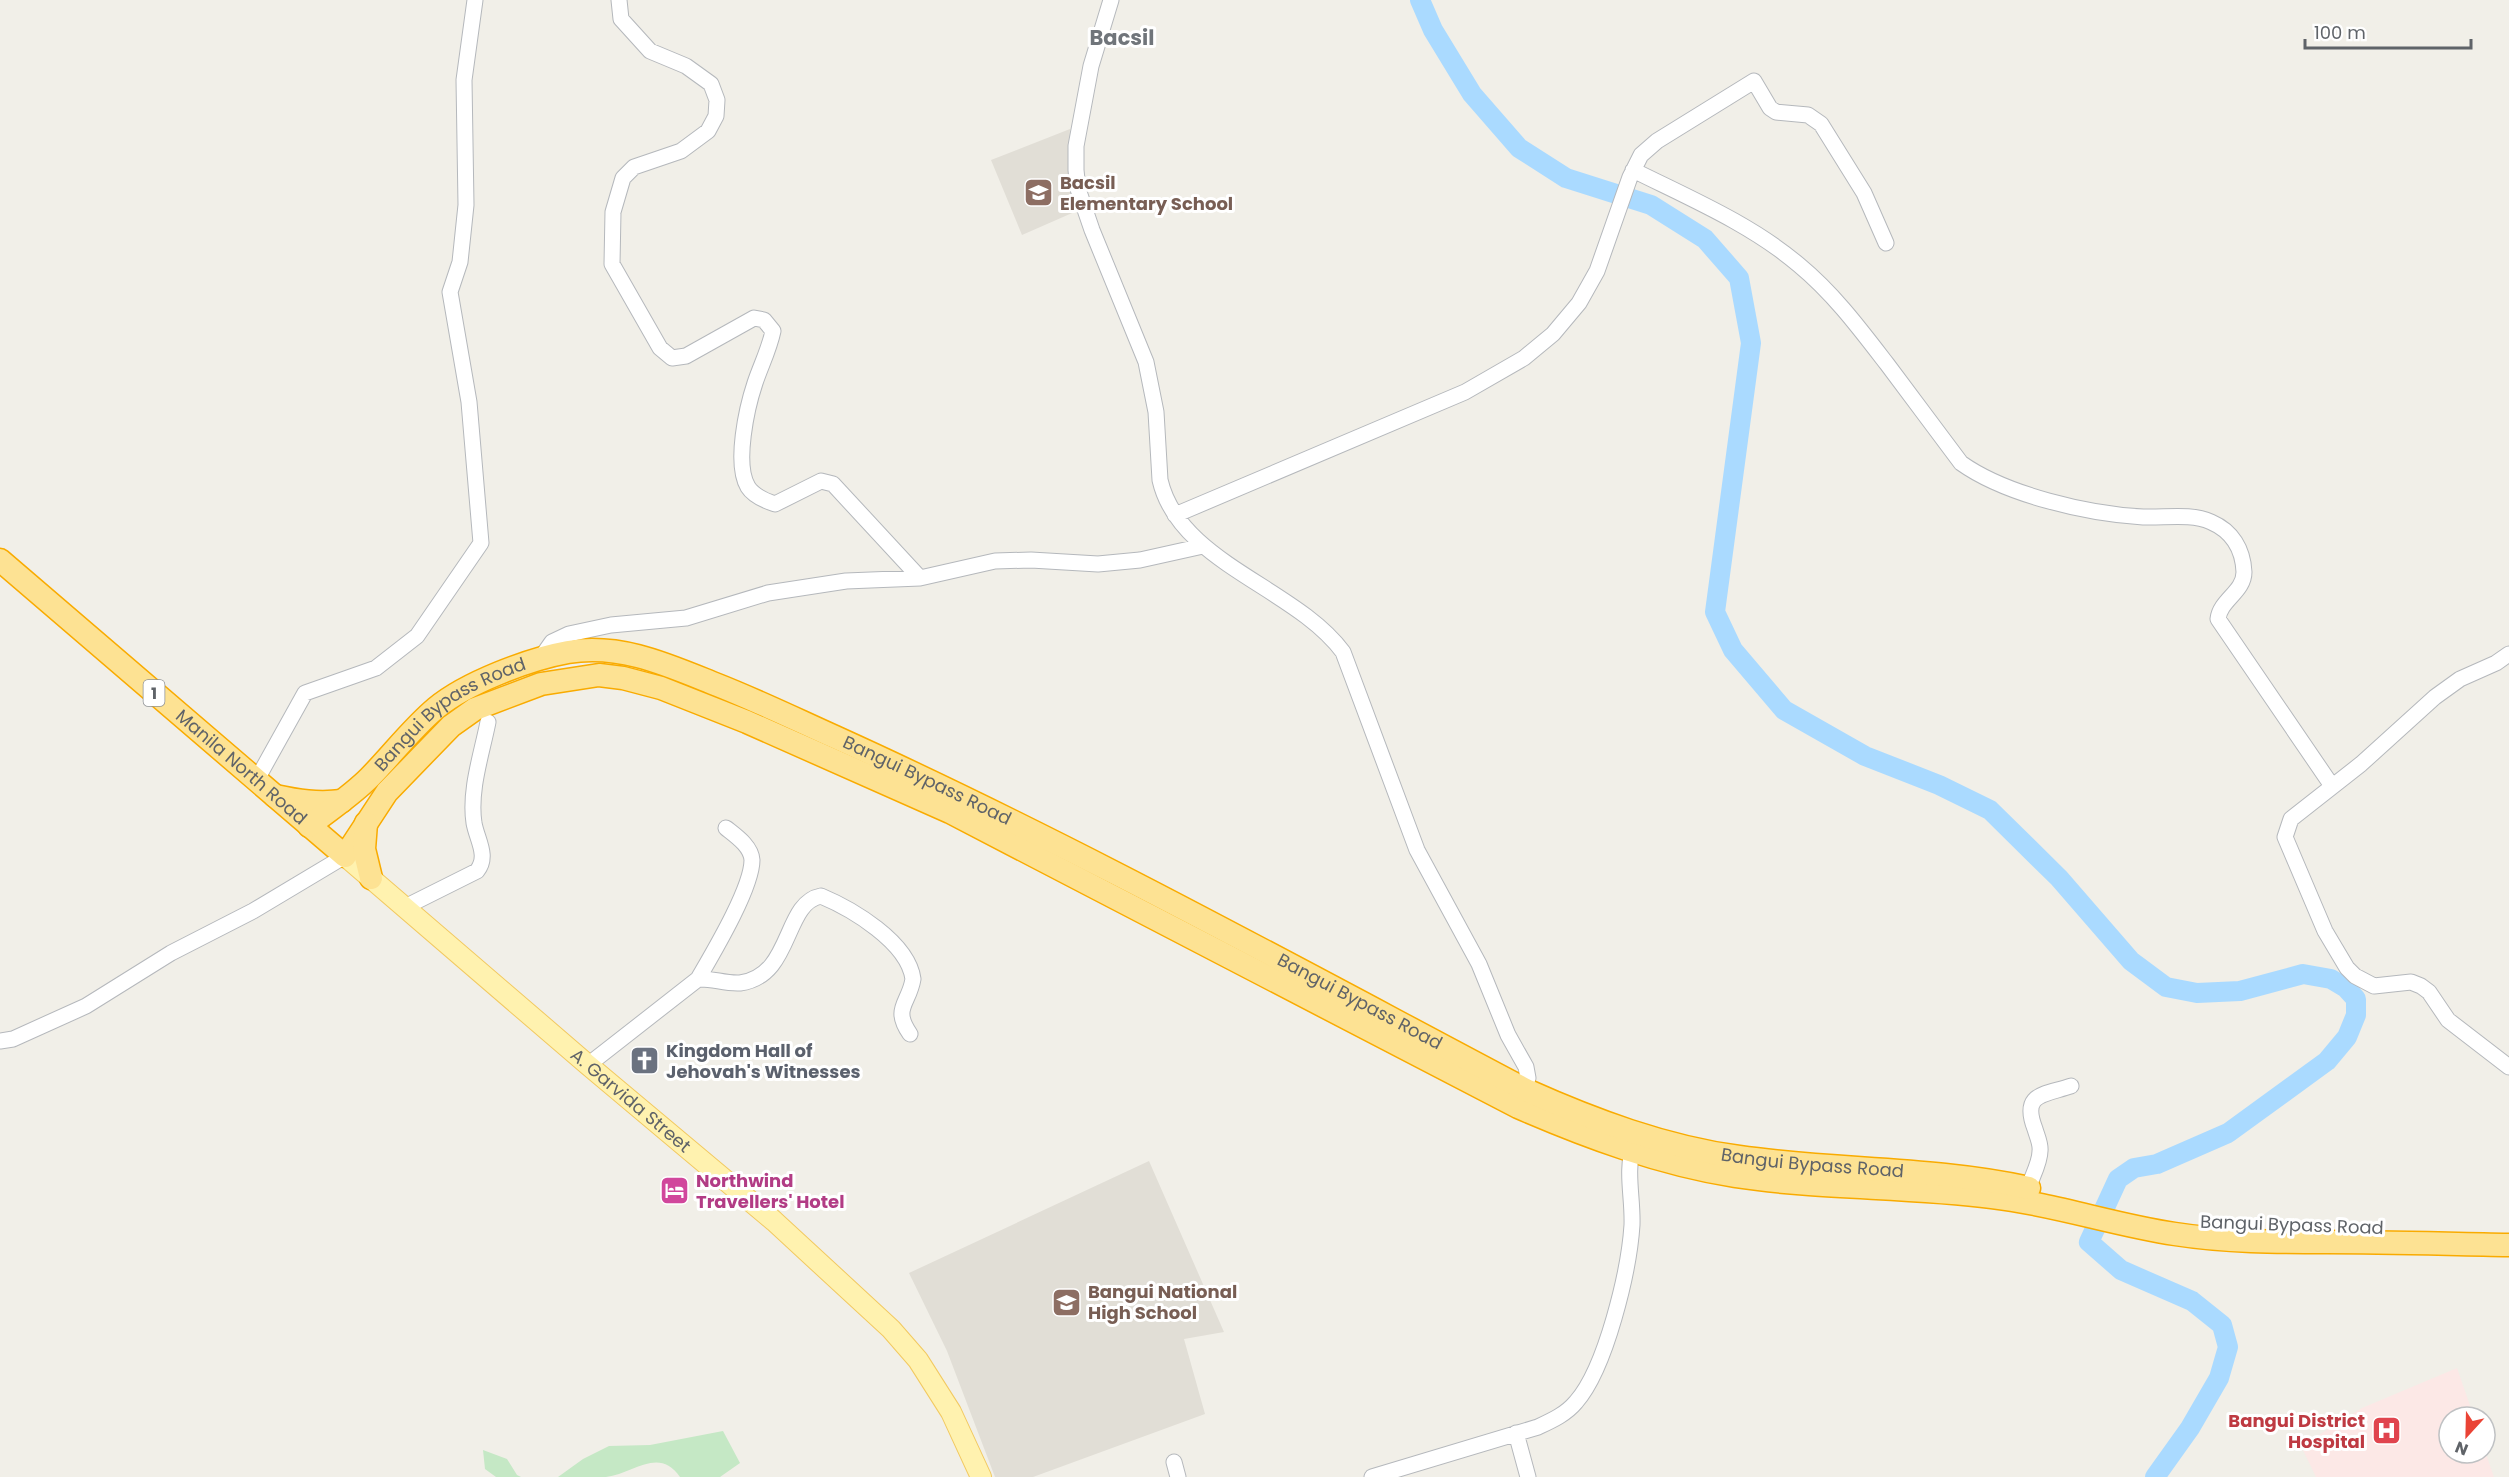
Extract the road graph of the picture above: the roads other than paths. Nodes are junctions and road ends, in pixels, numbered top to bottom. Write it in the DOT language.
graph roads {
  1 [pos="475,0"];
  2 [pos="619,0"];
  3 [pos="1111,0"];
  4 [pos="1631,173"];
  5 [pos="1886,243"];
  6 [pos="1175,515"];
  7 [pos="1203,546"];
  8 [pos="0,560"];
  9 [pos="920,578"];
  10 [pos="2509,654"];
  11 [pos="540,659"];
  12 [pos="488,722"];
  13 [pos="399,746"];
  14 [pos="416,761"];
  15 [pos="2331,786"];
  16 [pos="265,788"];
  17 [pos="342,801"];
  18 [pos="366,823"];
  19 [pos="309,825"];
  20 [pos="726,828"];
  21 [pos="345,856"];
  22 [pos="371,878"];
  23 [pos="405,907"];
  24 [pos="698,979"];
  25 [pos="910,1034"];
  26 [pos="0,1041"];
  27 [pos="588,1065"];
  28 [pos="2509,1067"];
  29 [pos="2071,1086"];
  30 [pos="1522,1099"];
  31 [pos="1635,1142"];
  32 [pos="2026,1195"];
  33 [pos="2132,1219"];
  34 [pos="2509,1231"];
  35 [pos="2509,1245"];
  36 [pos="1516,1433"];
  37 [pos="981,1477"];
  38 [pos="1372,1477"];
  39 [pos="1528,1477"];
  1 -- 16 [label="street"];
  2 -- 9 [label="street"];
  3 -- 6 [label="street"];
  4 -- 5 [label="street"];
  4 -- 6 [label="street"];
  4 -- 15 [label="street"];
  6 -- 7 [label="street"];
  7 -- 9 [label="street"];
  7 -- 30 [label="street"];
  8 -- 16 [label="highway, Manila North Road / 1"];
  9 -- 11 [label="street"];
  10 -- 15 [label="street"];
  11 -- 13 [label="highway, Bangui Bypass Road"];
  11 -- 30 [label="highway, Bangui Bypass Road"];
  12 -- 23 [label="street"];
  13 -- 14 [label="highway"];
  13 -- 17 [label="highway, Bangui Bypass Road"];
  14 -- 18 [label="highway, Bangui Bypass Road"];
  14 -- 30 [label="highway, Bangui Bypass Road"];
  15 -- 28 [label="street"];
  16 -- 17 [label="highway"];
  16 -- 19 [label="highway, Manila North Road / 1"];
  17 -- 19 [label="highway, Bangui Bypass Road"];
  18 -- 21 [label="highway, Bangui Bypass Road"];
  18 -- 22 [label="highway"];
  19 -- 21 [label="highway, Manila North Road / 1"];
  20 -- 24 [label="street"];
  21 -- 22 [label="main road, A. Garvida Street / 1"];
  21 -- 26 [label="street"];
  22 -- 23 [label="main road, A. Garvida Street / 1"];
  23 -- 27 [label="main road, A. Garvida Street / 1"];
  24 -- 25 [label="street"];
  24 -- 27 [label="street"];
  27 -- 37 [label="main road, A. Garvida Street / 1"];
  29 -- 32 [label="street"];
  30 -- 31 [label="highway, Bangui Bypass Road"];
  31 -- 32 [label="highway, Bangui Bypass Road"];
  31 -- 36 [label="street"];
  32 -- 33 [label="highway, Bangui Bypass Road"];
  33 -- 34 [label="highway, Bangui Bypass Road"];
  33 -- 35 [label="highway, Bangui Bypass Road"];
  36 -- 38 [label="street"];
  36 -- 39 [label="street"];
}
